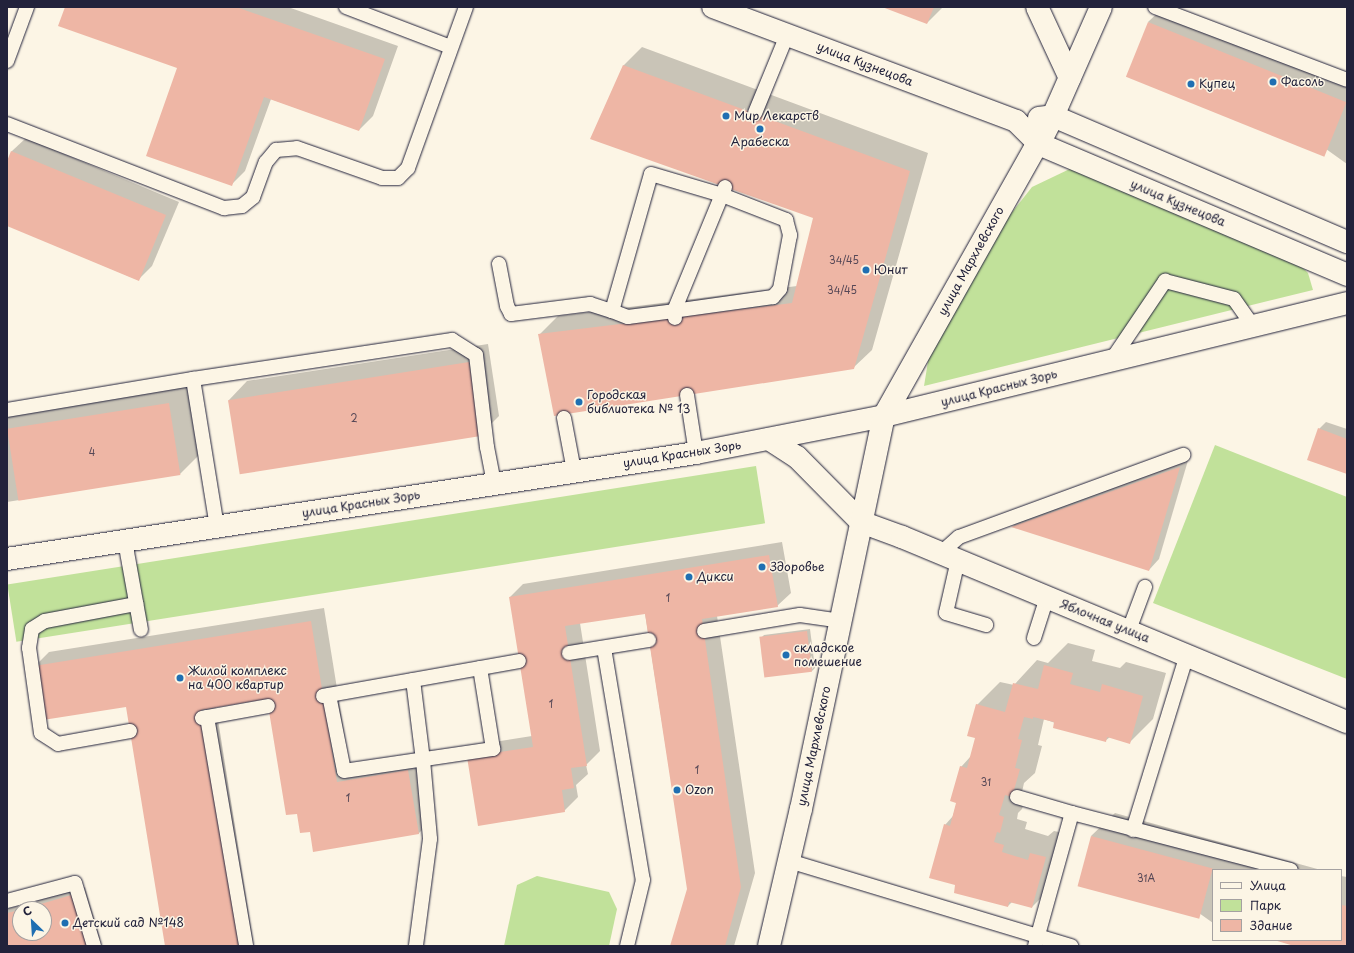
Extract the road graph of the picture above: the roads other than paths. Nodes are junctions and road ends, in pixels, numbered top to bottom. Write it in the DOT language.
graph roads {
  1 [pos="27,7"];
  2 [pos="346,7"];
  3 [pos="466,7"];
  4 [pos="713,7"];
  5 [pos="1038,7"];
  6 [pos="1101,7"];
  7 [pos="1155,7"];
  8 [pos="787,35"];
  9 [pos="451,47"];
  10 [pos="7,61"];
  11 [pos="1070,78"];
  12 [pos="1347,80"];
  13 [pos="755,113"];
  14 [pos="1053,116"];
  15 [pos="1016,121"];
  16 [pos="7,124"];
  17 [pos="1039,144"];
  18 [pos="724,191"];
  19 [pos="1347,242"];
  20 [pos="500,264"];
  21 [pos="1347,275"];
  22 [pos="1347,303"];
  23 [pos="612,311"];
  24 [pos="675,315"];
  25 [pos="1253,326"];
  26 [pos="1111,361"];
  27 [pos="193,379"];
  28 [pos="687,395"];
  29 [pos="7,410"];
  30 [pos="884,416"];
  31 [pos="564,418"];
  32 [pos="769,439"];
  33 [pos="696,453"];
  34 [pos="1183,455"];
  35 [pos="574,471"];
  36 [pos="494,484"];
  37 [pos="861,522"];
  38 [pos="216,527"];
  39 [pos="125,541"];
  40 [pos="949,556"];
  41 [pos="7,559"];
  42 [pos="1145,587"];
  43 [pos="1047,597"];
  44 [pos="136,604"];
  45 [pos="841,621"];
  46 [pos="986,625"];
  47 [pos="141,630"];
  48 [pos="1129,630"];
  49 [pos="704,631"];
  50 [pos="1034,638"];
  51 [pos="649,640"];
  52 [pos="604,648"];
  53 [pos="569,653"];
  54 [pos="1188,655"];
  55 [pos="519,661"];
  56 [pos="480,668"];
  57 [pos="413,680"];
  58 [pos="268,706"];
  59 [pos="1347,722"];
  60 [pos="130,731"];
  61 [pos="423,760"];
  62 [pos="1017,797"];
  63 [pos="1072,813"];
  64 [pos="1133,830"];
  65 [pos="789,861"];
  66 [pos="1287,869"];
  67 [pos="7,901"];
  68 [pos="1037,941"];
  69 [pos="94,946"];
  70 [pos="246,946"];
  71 [pos="414,946"];
  72 [pos="627,946"];
  73 [pos="769,946"];
  74 [pos="1071,946"];
  1 -- 10 [label="lane"];
  2 -- 9 [label="lane"];
  3 -- 9 [label="lane"];
  4 -- 8 [label="street, улица Кузнецова"];
  5 -- 11 [label="street"];
  6 -- 11 [label="street, улица Мархлевского"];
  7 -- 12 [label="lane"];
  8 -- 13 [label="lane"];
  8 -- 15 [label="street, улица Кузнецова"];
  9 -- 16 [label="lane"];
  11 -- 14 [label="street, улица Мархлевского"];
  14 -- 15 [label="street, улица Кузнецова"];
  14 -- 17 [label="street, улица Мархлевского"];
  14 -- 19 [label="street"];
  15 -- 17 [label="street, улица Кузнецова"];
  17 -- 21 [label="street, улица Кузнецова"];
  17 -- 30 [label="street, улица Мархлевского"];
  18 -- 23 [label="lane"];
  18 -- 24 [label="lane"];
  18 -- 24 [label="lane"];
  20 -- 23 [label="lane"];
  22 -- 25 [label="street, улица Красных Зорь"];
  23 -- 24 [label="lane"];
  25 -- 26 [label="street, улица Красных Зорь"];
  25 -- 26 [label="lane"];
  26 -- 30 [label="street, улица Красных Зорь"];
  27 -- 29 [label="lane"];
  27 -- 36 [label="lane"];
  27 -- 38 [label="lane"];
  28 -- 33 [label="lane"];
  30 -- 32 [label="street, улица Красных Зорь"];
  30 -- 37 [label="street, улица Мархлевского"];
  31 -- 35 [label="lane"];
  32 -- 33 [label="street, улица Красных Зорь"];
  32 -- 37 [label="street"];
  33 -- 35 [label="street, улица Красных Зорь"];
  34 -- 40 [label="lane"];
  35 -- 36 [label="street, улица Красных Зорь"];
  36 -- 38 [label="street, улица Красных Зорь"];
  37 -- 40 [label="street, Яблочная улица"];
  37 -- 45 [label="street, улица Мархлевского"];
  38 -- 39 [label="street, улица Красных Зорь"];
  39 -- 41 [label="street, улица Красных Зорь"];
  39 -- 44 [label="lane"];
  40 -- 43 [label="street, Яблочная улица"];
  40 -- 46 [label="lane"];
  42 -- 48 [label="lane"];
  43 -- 48 [label="street, Яблочная улица"];
  43 -- 50 [label="lane"];
  44 -- 47 [label="lane"];
  44 -- 60 [label="lane"];
  45 -- 49 [label="lane"];
  45 -- 65 [label="street, улица Мархлевского"];
  48 -- 54 [label="street, Яблочная улица"];
  51 -- 52 [label="lane"];
  52 -- 53 [label="lane"];
  52 -- 72 [label="lane"];
  54 -- 59 [label="street, Яблочная улица"];
  54 -- 64 [label="lane"];
  55 -- 56 [label="lane"];
  56 -- 57 [label="lane"];
  56 -- 61 [label="lane"];
  57 -- 61 [label="lane"];
  57 -- 61 [label="lane"];
  58 -- 70 [label="lane"];
  61 -- 71 [label="lane"];
  62 -- 63 [label="lane"];
  63 -- 64 [label="lane"];
  63 -- 68 [label="lane"];
  64 -- 66 [label="lane"];
  65 -- 68 [label="lane"];
  65 -- 73 [label="street, улица Мархлевского"];
  67 -- 69 [label="lane"];
  68 -- 74 [label="lane"];
}
